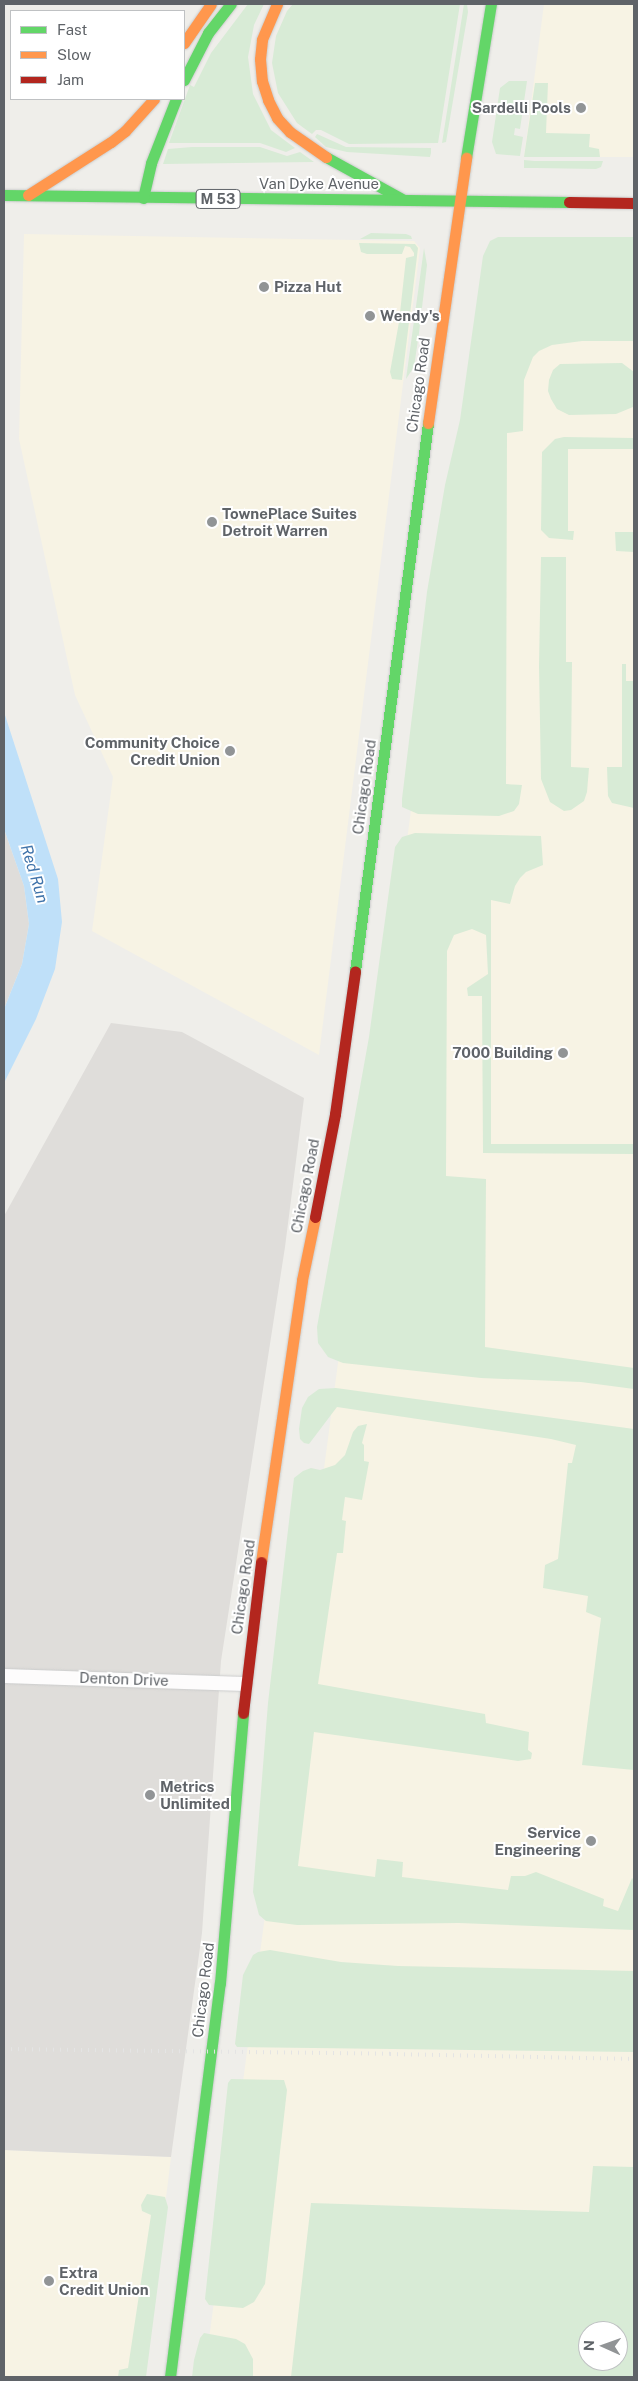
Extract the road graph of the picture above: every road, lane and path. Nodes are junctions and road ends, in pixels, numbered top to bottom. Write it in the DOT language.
graph roads {
  1 [pos="211,4"];
  2 [pos="231,4"];
  3 [pos="277,4"];
  4 [pos="491,4"];
  5 [pos="185,41"];
  6 [pos="185,78"];
  7 [pos="153,100"];
  8 [pos="176,100"];
  9 [pos="4,195"];
  10 [pos="28,196"];
  11 [pos="143,198"];
  12 [pos="402,200"];
  13 [pos="460,200"];
  14 [pos="634,203"];
  15 [pos="4,1676"];
  16 [pos="245,1684"];
  17 [pos="170,2377"];
  1 -- 5 [label="main road"];
  2 -- 6 [label="main road"];
  3 -- 12 [label="main road"];
  4 -- 13 [label="main road, Chicago Road"];
  7 -- 10 [label="main road"];
  8 -- 11 [label="main road"];
  9 -- 10 [label="main road, Van Dyke Avenue / M 53"];
  10 -- 11 [label="main road, Van Dyke Avenue / M 53"];
  11 -- 12 [label="main road, Van Dyke Avenue / M 53"];
  12 -- 13 [label="main road, Van Dyke Avenue / M 53"];
  13 -- 14 [label="main road, Van Dyke Avenue / M 53"];
  13 -- 16 [label="main road, Chicago Road"];
  15 -- 16 [label="street, Denton Drive"];
  16 -- 17 [label="main road, Chicago Road"];
}
